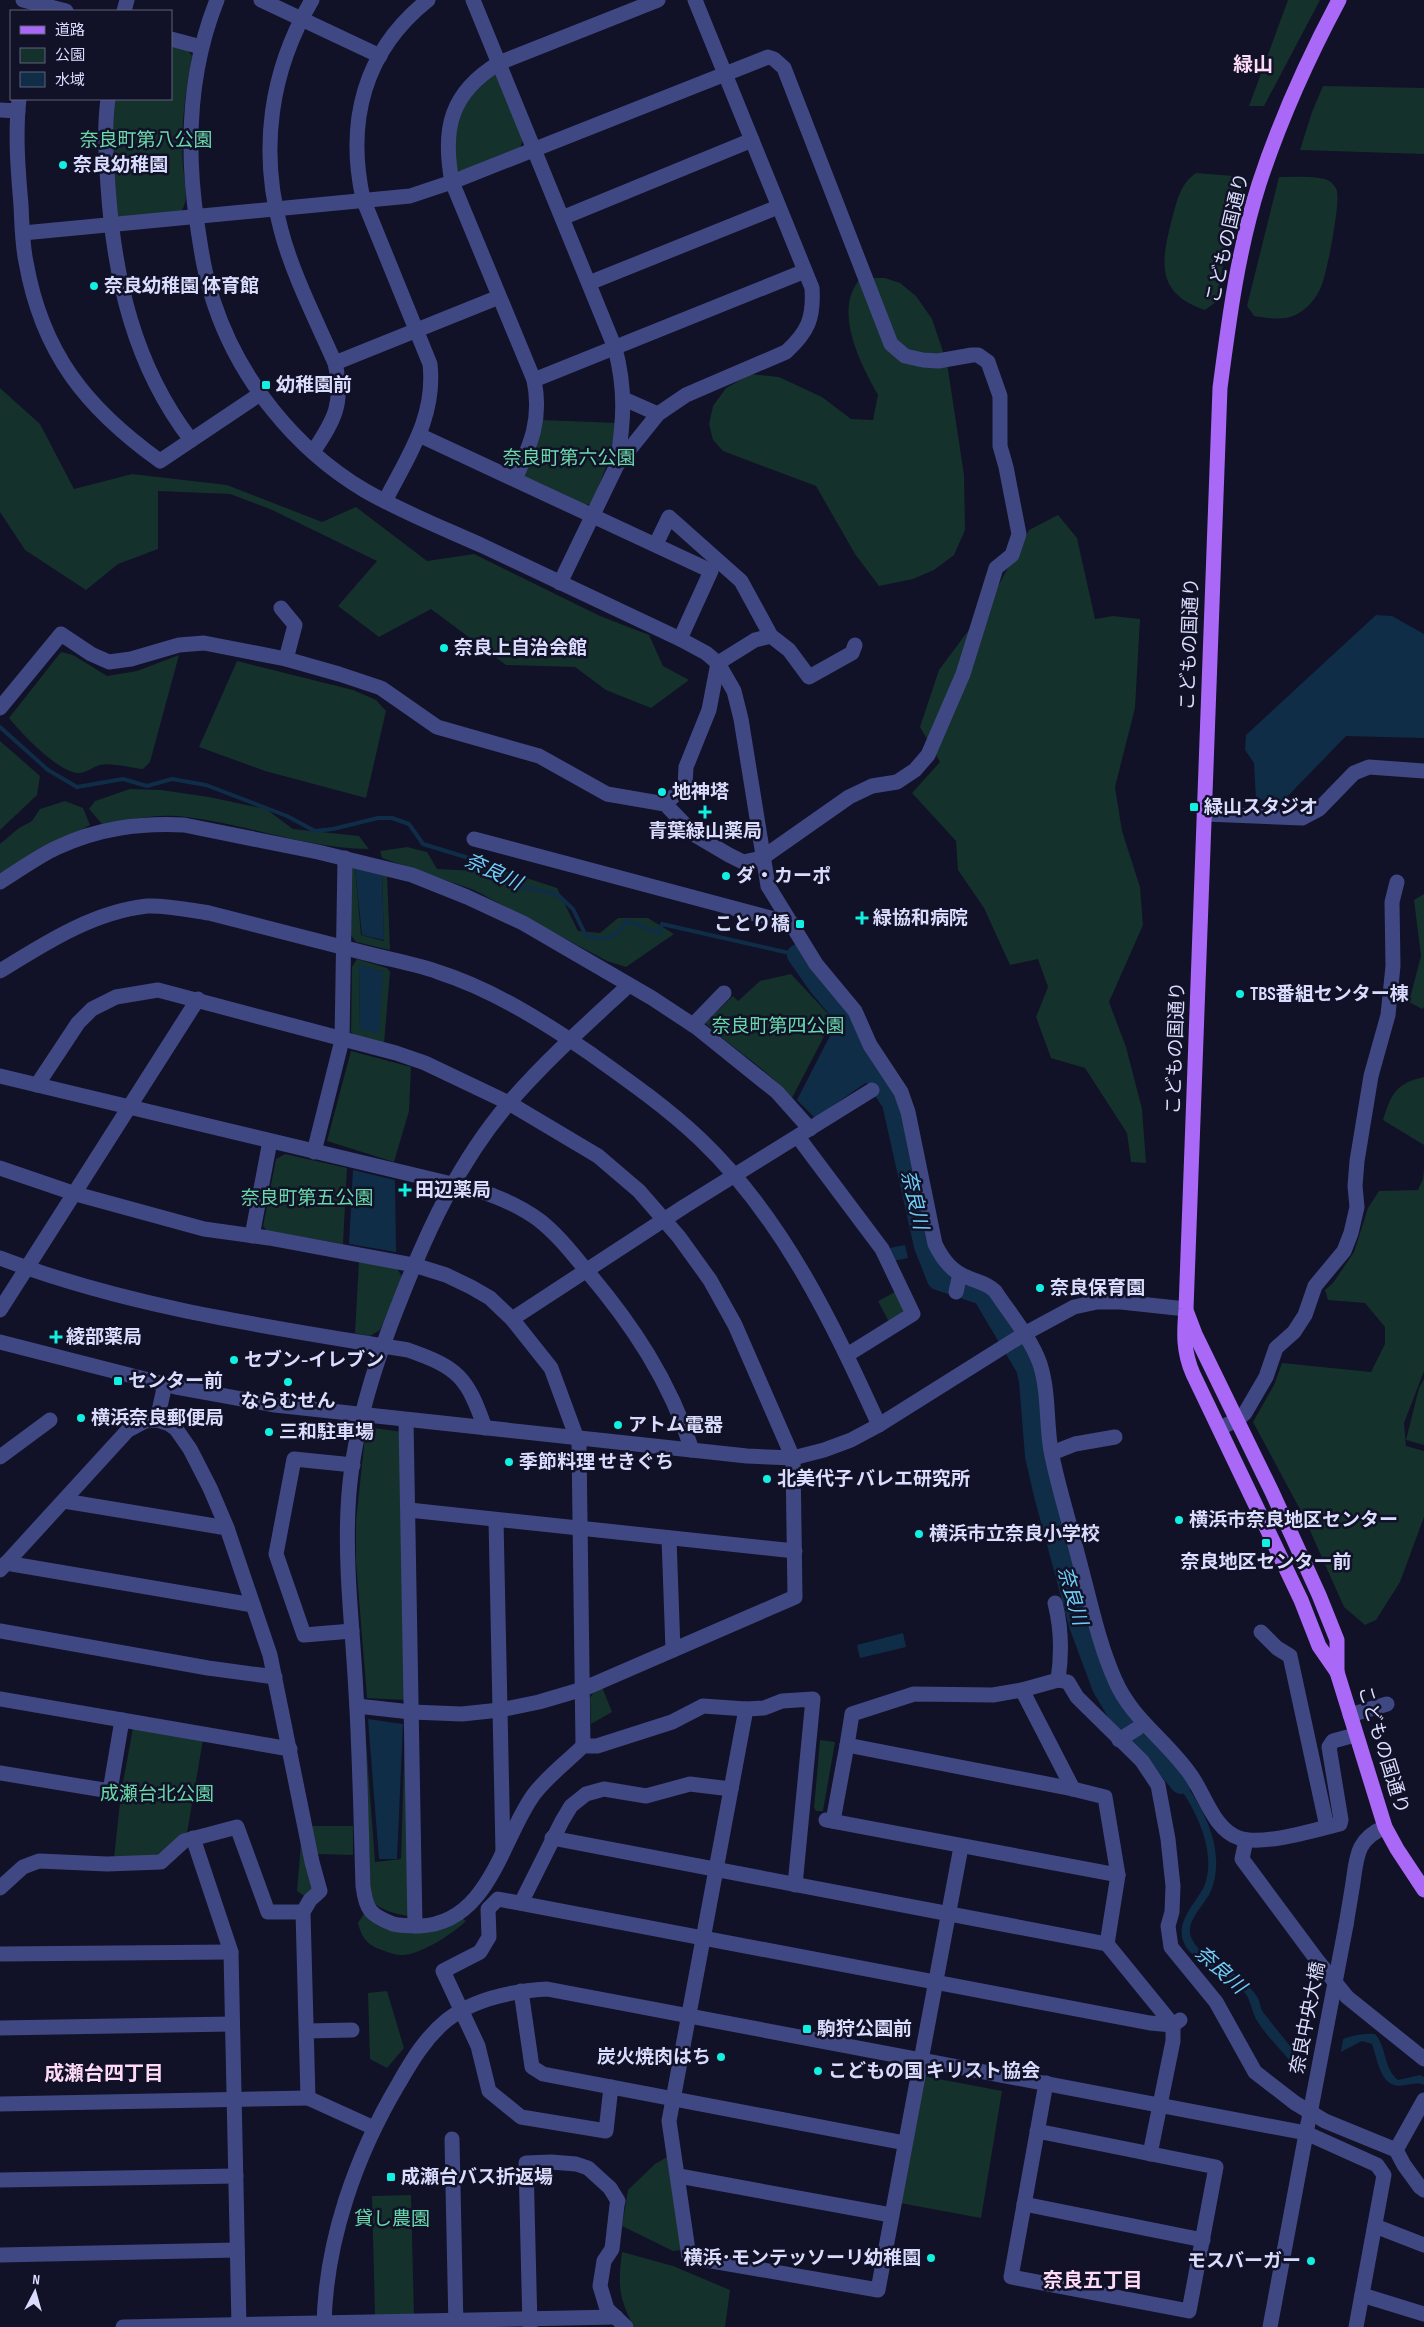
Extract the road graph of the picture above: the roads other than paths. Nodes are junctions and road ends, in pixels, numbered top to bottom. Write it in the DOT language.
graph roads {
  1 [pos="217,0"];
  2 [pos="261,0"];
  3 [pos="312,0"];
  4 [pos="428,0"];
  5 [pos="473,0"];
  6 [pos="658,0"];
  7 [pos="695,0"];
  8 [pos="1338,0"];
  9 [pos="30,5"];
  10 [pos="60,10"];
  11 [pos="301,19"];
  12 [pos="172,39"];
  13 [pos="201,46"];
  14 [pos="380,56"];
  15 [pos="499,63"];
  16 [pos="724,73"];
  17 [pos="108,100"];
  18 [pos="18,105"];
  19 [pos="0,110"];
  20 [pos="752,140"];
  21 [pos="534,150"];
  22 [pos="452,182"];
  23 [pos="363,200"];
  24 [pos="276,207"];
  25 [pos="778,207"];
  26 [pos="196,216"];
  27 [pos="562,218"];
  28 [pos="110,224"];
  29 [pos="23,233"];
  30 [pos="805,271"];
  31 [pos="589,283"];
  32 [pos="500,297"];
  33 [pos="416,329"];
  34 [pos="616,348"];
  35 [pos="335,363"];
  36 [pos="534,380"];
  37 [pos="260,394"];
  38 [pos="624,399"];
  39 [pos="658,414"];
  40 [pos="419,435"];
  41 [pos="191,440"];
  42 [pos="313,452"];
  43 [pos="617,465"];
  44 [pos="515,480"];
  45 [pos="385,501"];
  46 [pos="594,515"];
  47 [pos="656,544"];
  48 [pos="560,582"];
  49 [pos="281,608"];
  50 [pos="771,636"];
  51 [pos="680,639"];
  52 [pos="855,645"];
  53 [pos="286,659"];
  54 [pos="718,663"];
  55 [pos="0,708"];
  56 [pos="1424,771"];
  57 [pos="665,804"];
  58 [pos="1205,814"];
  59 [pos="474,838"];
  60 [pos="345,858"];
  61 [pos="762,858"];
  62 [pos="0,882"];
  63 [pos="1397,882"];
  64 [pos="793,924"];
  65 [pos="343,947"];
  66 [pos="0,971"];
  67 [pos="629,985"];
  68 [pos="724,993"];
  69 [pos="198,999"];
  70 [pos="693,1025"];
  71 [pos="342,1040"];
  72 [pos="570,1040"];
  73 [pos="0,1076"];
  74 [pos="37,1085"];
  75 [pos="872,1090"];
  76 [pos="509,1103"];
  77 [pos="130,1107"];
  78 [pos="804,1133"];
  79 [pos="270,1142"];
  80 [pos="314,1152"];
  81 [pos="0,1168"];
  82 [pos="735,1176"];
  83 [pos="453,1185"];
  84 [pos="76,1194"];
  85 [pos="665,1219"];
  86 [pos="252,1236"];
  87 [pos="0,1258"];
  88 [pos="414,1265"];
  89 [pos="27,1269"];
  90 [pos="587,1271"];
  91 [pos="1186,1309"];
  92 [pos="0,1310"];
  93 [pos="512,1319"];
  94 [pos="1022,1335"];
  95 [pos="0,1342"];
  96 [pos="382,1346"];
  97 [pos="847,1356"];
  98 [pos="165,1384"];
  99 [pos="363,1415"];
  100 [pos="50,1420"];
  101 [pos="157,1420"];
  102 [pos="406,1420"];
  103 [pos="1237,1420"];
  104 [pos="879,1425"];
  105 [pos="485,1428"];
  106 [pos="1220,1428"];
  107 [pos="578,1438"];
  108 [pos="1107,1443"];
  109 [pos="692,1450"];
  110 [pos="1052,1453"];
  111 [pos="0,1457"];
  112 [pos="793,1458"];
  113 [pos="353,1465"];
  114 [pos="64,1501"];
  115 [pos="409,1510"];
  116 [pos="496,1520"];
  117 [pos="227,1528"];
  118 [pos="580,1528"];
  119 [pos="669,1538"];
  120 [pos="795,1551"];
  121 [pos="3,1567"];
  122 [pos="1055,1603"];
  123 [pos="253,1605"];
  124 [pos="352,1630"];
  125 [pos="0,1631"];
  126 [pos="1261,1632"];
  127 [pos="673,1650"];
  128 [pos="1337,1672"];
  129 [pos="275,1677"];
  130 [pos="1058,1680"];
  131 [pos="583,1689"];
  132 [pos="1022,1690"];
  133 [pos="0,1699"];
  134 [pos="1387,1704"];
  135 [pos="357,1706"];
  136 [pos="746,1709"];
  137 [pos="500,1710"];
  138 [pos="411,1712"];
  139 [pos="1350,1715"];
  140 [pos="122,1720"];
  141 [pos="1138,1728"];
  142 [pos="1356,1735"];
  143 [pos="1122,1739"];
  144 [pos="847,1744"];
  145 [pos="584,1746"];
  146 [pos="290,1749"];
  147 [pos="0,1773"];
  148 [pos="731,1789"];
  149 [pos="1073,1789"];
  150 [pos="818,1819"];
  151 [pos="1327,1827"];
  152 [pos="1385,1827"];
  153 [pos="193,1838"];
  154 [pos="552,1838"];
  155 [pos="1246,1840"];
  156 [pos="961,1847"];
  157 [pos="503,1854"];
  158 [pos="715,1868"];
  159 [pos="1118,1875"];
  160 [pos="795,1885"];
  161 [pos="0,1888"];
  162 [pos="1424,1890"];
  163 [pos="521,1903"];
  164 [pos="303,1912"];
  165 [pos="948,1914"];
  166 [pos="415,1926"];
  167 [pos="703,1938"];
  168 [pos="1106,1944"];
  169 [pos="231,1952"];
  170 [pos="0,1954"];
  171 [pos="935,1982"];
  172 [pos="521,1991"];
  173 [pos="461,2011"];
  174 [pos="689,2015"];
  175 [pos="1177,2023"];
  176 [pos="232,2024"];
  177 [pos="0,2028"];
  178 [pos="352,2030"];
  179 [pos="307,2031"];
  180 [pos="921,2059"];
  181 [pos="1424,2059"];
  182 [pos="1046,2083"];
  183 [pos="612,2087"];
  184 [pos="308,2098"];
  185 [pos="673,2098"];
  186 [pos="234,2100"];
  187 [pos="1424,2100"];
  188 [pos="0,2104"];
  189 [pos="1160,2105"];
  190 [pos="1308,2126"];
  191 [pos="374,2128"];
  192 [pos="1037,2131"];
  193 [pos="452,2139"];
  194 [pos="905,2144"];
  195 [pos="1396,2150"];
  196 [pos="1150,2154"];
  197 [pos="236,2176"];
  198 [pos="679,2176"];
  199 [pos="0,2180"];
  200 [pos="1424,2190"];
  201 [pos="1024,2204"];
  202 [pos="891,2215"];
  203 [pos="1375,2226"];
  204 [pos="1203,2240"];
  205 [pos="1424,2245"];
  206 [pos="238,2250"];
  207 [pos="0,2255"];
  208 [pos="1362,2295"];
  209 [pos="1424,2314"];
  210 [pos="621,2322"];
  211 [pos="530,2323"];
  212 [pos="456,2324"];
  213 [pos="324,2325"];
  214 [pos="239,2326"];
  215 [pos="123,2327"];
  216 [pos="1270,2327"];
  217 [pos="1356,2327"];
  1 -- 13 [label="street"];
  2 -- 11 [label="street"];
  3 -- 11 [label="street"];
  4 -- 14 [label="street"];
  5 -- 15 [label="street"];
  6 -- 15 [label="street"];
  7 -- 16 [label="street"];
  8 -- 58 [label="main road, こどもの国通り"];
  9 -- 10 [label="street"];
  11 -- 14 [label="street"];
  11 -- 24 [label="street"];
  12 -- 13 [label="street"];
  13 -- 26 [label="street"];
  14 -- 23 [label="street"];
  15 -- 21 [label="street"];
  15 -- 22 [label="street"];
  16 -- 20 [label="street"];
  16 -- 21 [label="street"];
  16 -- 61 [label="street"];
  17 -- 28 [label="street"];
  18 -- 19 [label="street"];
  18 -- 29 [label="street"];
  20 -- 25 [label="street"];
  20 -- 27 [label="street"];
  21 -- 22 [label="street"];
  21 -- 27 [label="street"];
  22 -- 23 [label="street"];
  22 -- 32 [label="street"];
  23 -- 24 [label="street"];
  23 -- 33 [label="street"];
  24 -- 26 [label="street"];
  24 -- 35 [label="street"];
  25 -- 30 [label="street"];
  25 -- 31 [label="street"];
  26 -- 28 [label="street"];
  26 -- 37 [label="street"];
  27 -- 31 [label="street"];
  28 -- 29 [label="street"];
  28 -- 41 [label="street"];
  29 -- 41 [label="street"];
  30 -- 34 [label="street"];
  30 -- 39 [label="street"];
  31 -- 34 [label="street"];
  32 -- 33 [label="street"];
  32 -- 36 [label="street"];
  33 -- 35 [label="street"];
  33 -- 40 [label="street"];
  34 -- 36 [label="street"];
  34 -- 38 [label="street"];
  35 -- 42 [label="street"];
  36 -- 44 [label="street"];
  37 -- 41 [label="street"];
  37 -- 42 [label="street"];
  38 -- 39 [label="street"];
  38 -- 43 [label="street"];
  39 -- 43 [label="street"];
  40 -- 44 [label="street"];
  40 -- 45 [label="street"];
  42 -- 45 [label="street"];
  43 -- 46 [label="street"];
  44 -- 46 [label="street"];
  45 -- 48 [label="street"];
  46 -- 47 [label="street"];
  46 -- 48 [label="street"];
  47 -- 50 [label="street"];
  47 -- 51 [label="street"];
  48 -- 51 [label="street"];
  49 -- 53 [label="street"];
  50 -- 52 [label="street"];
  50 -- 54 [label="street"];
  51 -- 54 [label="street"];
  53 -- 55 [label="street"];
  53 -- 57 [label="street"];
  54 -- 57 [label="street"];
  54 -- 61 [label="street"];
  56 -- 58 [label="street"];
  57 -- 61 [label="street"];
  58 -- 91 [label="main road, こどもの国通り"];
  59 -- 64 [label="street"];
  60 -- 62 [label="street"];
  60 -- 65 [label="street"];
  60 -- 67 [label="street"];
  61 -- 64 [label="street"];
  63 -- 103 [label="street"];
  64 -- 94 [label="street"];
  65 -- 66 [label="street"];
  65 -- 71 [label="street"];
  65 -- 72 [label="street"];
  67 -- 70 [label="street"];
  67 -- 72 [label="street"];
  68 -- 70 [label="street"];
  69 -- 71 [label="street"];
  69 -- 74 [label="street"];
  69 -- 77 [label="street"];
  70 -- 78 [label="street"];
  71 -- 76 [label="street"];
  71 -- 80 [label="street"];
  72 -- 76 [label="street"];
  72 -- 82 [label="street"];
  73 -- 74 [label="street"];
  74 -- 77 [label="street"];
  75 -- 78 [label="street"];
  76 -- 83 [label="street"];
  76 -- 85 [label="street"];
  77 -- 79 [label="street"];
  77 -- 84 [label="street"];
  78 -- 82 [label="street"];
  78 -- 97 [label="street"];
  79 -- 80 [label="street"];
  79 -- 86 [label="street"];
  80 -- 83 [label="street"];
  81 -- 84 [label="street"];
  82 -- 85 [label="street"];
  82 -- 97 [label="street"];
  83 -- 88 [label="street"];
  83 -- 90 [label="street"];
  84 -- 86 [label="street"];
  84 -- 89 [label="street"];
  85 -- 90 [label="street"];
  85 -- 112 [label="street"];
  86 -- 88 [label="street"];
  87 -- 89 [label="street"];
  88 -- 93 [label="street"];
  88 -- 96 [label="street"];
  89 -- 92 [label="street"];
  89 -- 96 [label="street"];
  90 -- 93 [label="street"];
  90 -- 109 [label="street"];
  91 -- 94 [label="street"];
  91 -- 103 [label="main road, こどもの国通り"];
  91 -- 106 [label="main road, こどもの国通り"];
  93 -- 107 [label="street"];
  94 -- 104 [label="street"];
  94 -- 110 [label="street"];
  95 -- 98 [label="street"];
  96 -- 99 [label="street"];
  96 -- 105 [label="street"];
  97 -- 104 [label="street"];
  98 -- 99 [label="street"];
  98 -- 101 [label="street"];
  99 -- 102 [label="street"];
  99 -- 113 [label="street"];
  100 -- 111 [label="street"];
  101 -- 114 [label="street"];
  101 -- 117 [label="street"];
  102 -- 105 [label="street"];
  102 -- 115 [label="street"];
  103 -- 106 [label="street"];
  103 -- 128 [label="main road, こどもの国通り"];
  104 -- 112 [label="street"];
  105 -- 107 [label="street"];
  106 -- 128 [label="main road, こどもの国通り"];
  107 -- 109 [label="street"];
  107 -- 118 [label="street"];
  108 -- 110 [label="street"];
  109 -- 112 [label="street"];
  110 -- 155 [label="street"];
  112 -- 120 [label="street"];
  113 -- 124 [label="street"];
  113 -- 124 [label="street"];
  114 -- 117 [label="street"];
  114 -- 121 [label="street"];
  115 -- 116 [label="street"];
  115 -- 138 [label="street"];
  116 -- 118 [label="street"];
  116 -- 137 [label="street"];
  117 -- 123 [label="street"];
  118 -- 119 [label="street"];
  118 -- 131 [label="street"];
  119 -- 120 [label="street"];
  119 -- 127 [label="street"];
  120 -- 127 [label="street"];
  121 -- 123 [label="street"];
  122 -- 130 [label="street"];
  123 -- 129 [label="street"];
  124 -- 135 [label="street"];
  125 -- 129 [label="street"];
  126 -- 151 [label="street"];
  127 -- 131 [label="street"];
  128 -- 139 [label="main road, こどもの国通り"];
  129 -- 146 [label="street"];
  130 -- 132 [label="street"];
  130 -- 143 [label="street"];
  131 -- 137 [label="street"];
  131 -- 145 [label="street"];
  132 -- 144 [label="street"];
  132 -- 149 [label="street"];
  133 -- 140 [label="street"];
  134 -- 139 [label="street"];
  135 -- 138 [label="street"];
  135 -- 166 [label="street"];
  136 -- 145 [label="street"];
  136 -- 148 [label="street"];
  136 -- 150 [label="street"];
  137 -- 138 [label="street"];
  137 -- 157 [label="street"];
  138 -- 166 [label="street"];
  139 -- 142 [label="main road, こどもの国通り"];
  140 -- 146 [label="street"];
  140 -- 147 [label="street"];
  141 -- 143 [label="street"];
  142 -- 151 [label="street"];
  142 -- 152 [label="main road, こどもの国通り"];
  143 -- 195 [label="street"];
  144 -- 149 [label="street"];
  144 -- 150 [label="street"];
  145 -- 157 [label="street"];
  146 -- 164 [label="street"];
  148 -- 154 [label="street"];
  148 -- 158 [label="street"];
  149 -- 159 [label="street"];
  150 -- 156 [label="street"];
  150 -- 160 [label="street"];
  151 -- 155 [label="street"];
  152 -- 162 [label="main road, こどもの国通り"];
  152 -- 190 [label="street, 奈良中央大橋, bridge"];
  153 -- 161 [label="street"];
  153 -- 164 [label="street"];
  153 -- 169 [label="street"];
  154 -- 158 [label="street"];
  154 -- 163 [label="street"];
  155 -- 181 [label="street"];
  156 -- 159 [label="street"];
  156 -- 165 [label="street"];
  157 -- 166 [label="street"];
  158 -- 160 [label="street"];
  158 -- 167 [label="street"];
  159 -- 168 [label="street"];
  160 -- 165 [label="street"];
  163 -- 167 [label="street"];
  163 -- 173 [label="street"];
  164 -- 179 [label="street"];
  165 -- 168 [label="street"];
  165 -- 171 [label="street"];
  167 -- 171 [label="street"];
  167 -- 174 [label="street"];
  168 -- 175 [label="street"];
  169 -- 170 [label="street"];
  169 -- 176 [label="street"];
  171 -- 175 [label="street"];
  171 -- 180 [label="street"];
  172 -- 173 [label="street"];
  172 -- 174 [label="street"];
  172 -- 183 [label="street"];
  173 -- 183 [label="street"];
  173 -- 191 [label="street"];
  174 -- 180 [label="street"];
  174 -- 185 [label="street"];
  175 -- 189 [label="street"];
  176 -- 177 [label="street"];
  176 -- 186 [label="street"];
  178 -- 179 [label="street"];
  179 -- 184 [label="street"];
  180 -- 182 [label="street"];
  180 -- 194 [label="street"];
  182 -- 189 [label="street"];
  182 -- 192 [label="street"];
  183 -- 185 [label="street"];
  184 -- 186 [label="street"];
  184 -- 191 [label="street"];
  185 -- 194 [label="street"];
  185 -- 198 [label="street"];
  186 -- 188 [label="street"];
  186 -- 197 [label="street"];
  187 -- 195 [label="street"];
  189 -- 190 [label="street"];
  189 -- 196 [label="street"];
  190 -- 203 [label="street"];
  190 -- 216 [label="street, 奈良中央大橋"];
  191 -- 213 [label="street"];
  192 -- 196 [label="street"];
  192 -- 201 [label="street"];
  193 -- 212 [label="street"];
  194 -- 202 [label="street"];
  195 -- 200 [label="street"];
  196 -- 204 [label="street"];
  197 -- 199 [label="street"];
  197 -- 206 [label="street"];
  198 -- 202 [label="street"];
  198 -- 202 [label="street"];
  201 -- 204 [label="street"];
  201 -- 204 [label="street"];
  203 -- 205 [label="street"];
  203 -- 208 [label="street"];
  206 -- 207 [label="street"];
  206 -- 214 [label="street"];
  208 -- 209 [label="street"];
  208 -- 217 [label="street"];
  210 -- 211 [label="street"];
  210 -- 211 [label="street"];
  211 -- 212 [label="street"];
  212 -- 213 [label="street"];
  213 -- 214 [label="street"];
  214 -- 215 [label="street"];
}
